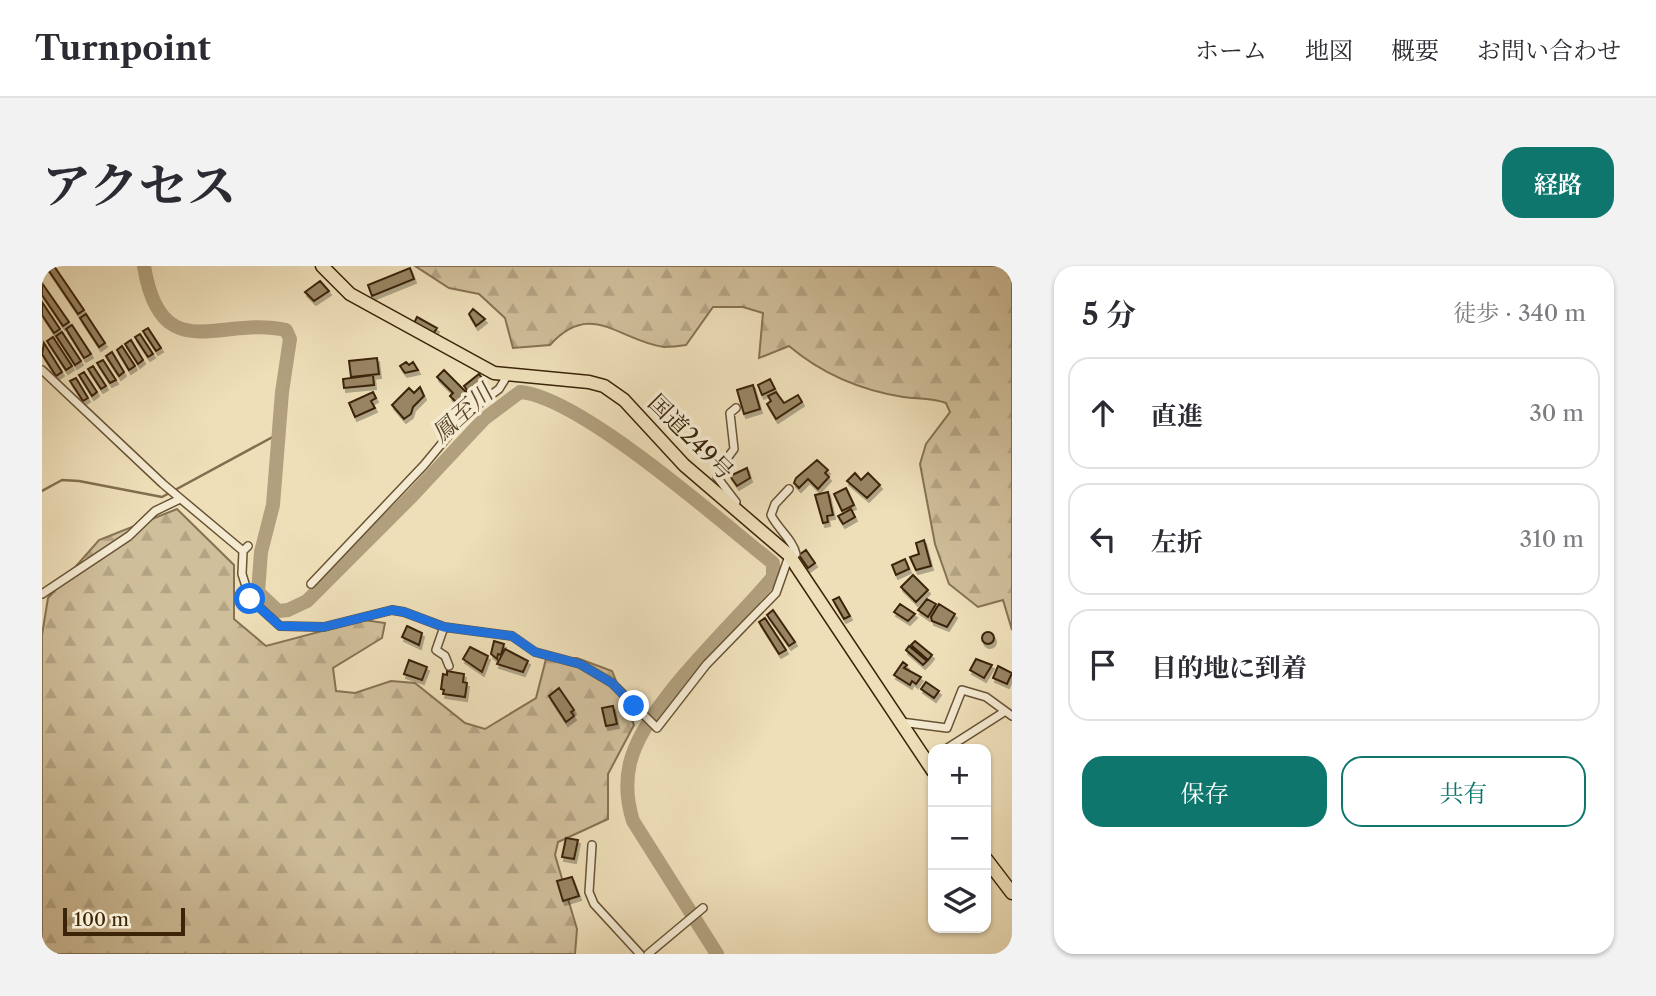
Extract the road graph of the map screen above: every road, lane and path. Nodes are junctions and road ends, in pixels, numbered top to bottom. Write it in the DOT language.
graph roads {
  1 [pos="322,266"];
  2 [pos="42,370"];
  3 [pos="507,376"];
  4 [pos="736,408"];
  5 [pos="789,489"];
  6 [pos="178,497"];
  7 [pos="732,506"];
  8 [pos="790,557"];
  9 [pos="311,584"];
  10 [pos="42,594"];
  11 [pos="444,627"];
  12 [pos="449,666"];
  13 [pos="1004,712"];
  14 [pos="1012,716"];
  15 [pos="900,722"];
  16 [pos="954,744"];
  17 [pos="928,759"];
  18 [pos="592,845"];
  19 [pos="991,866"];
  20 [pos="1012,893"];
  21 [pos="703,908"];
  22 [pos="640,954"];
  23 [pos="648,954"];
  1 -- 3 [label="highway, 国道249号"];
  2 -- 6 [label="street"];
  3 -- 7 [label="highway, 国道249号"];
  3 -- 9 [label="street"];
  4 -- 7 [label="street"];
  5 -- 8 [label="street"];
  6 -- 10 [label="street"];
  6 -- 11 [label="street"];
  7 -- 8 [label="highway, 国道249号"];
  8 -- 11 [label="street"];
  8 -- 15 [label="highway, 国道249号"];
  11 -- 12 [label="street"];
  13 -- 14 [label="street"];
  13 -- 15 [label="street"];
  13 -- 16 [label="street"];
  15 -- 17 [label="highway, 国道249号"];
  18 -- 22 [label="street"];
  19 -- 20 [label="highway"];
  21 -- 23 [label="street"];
}
